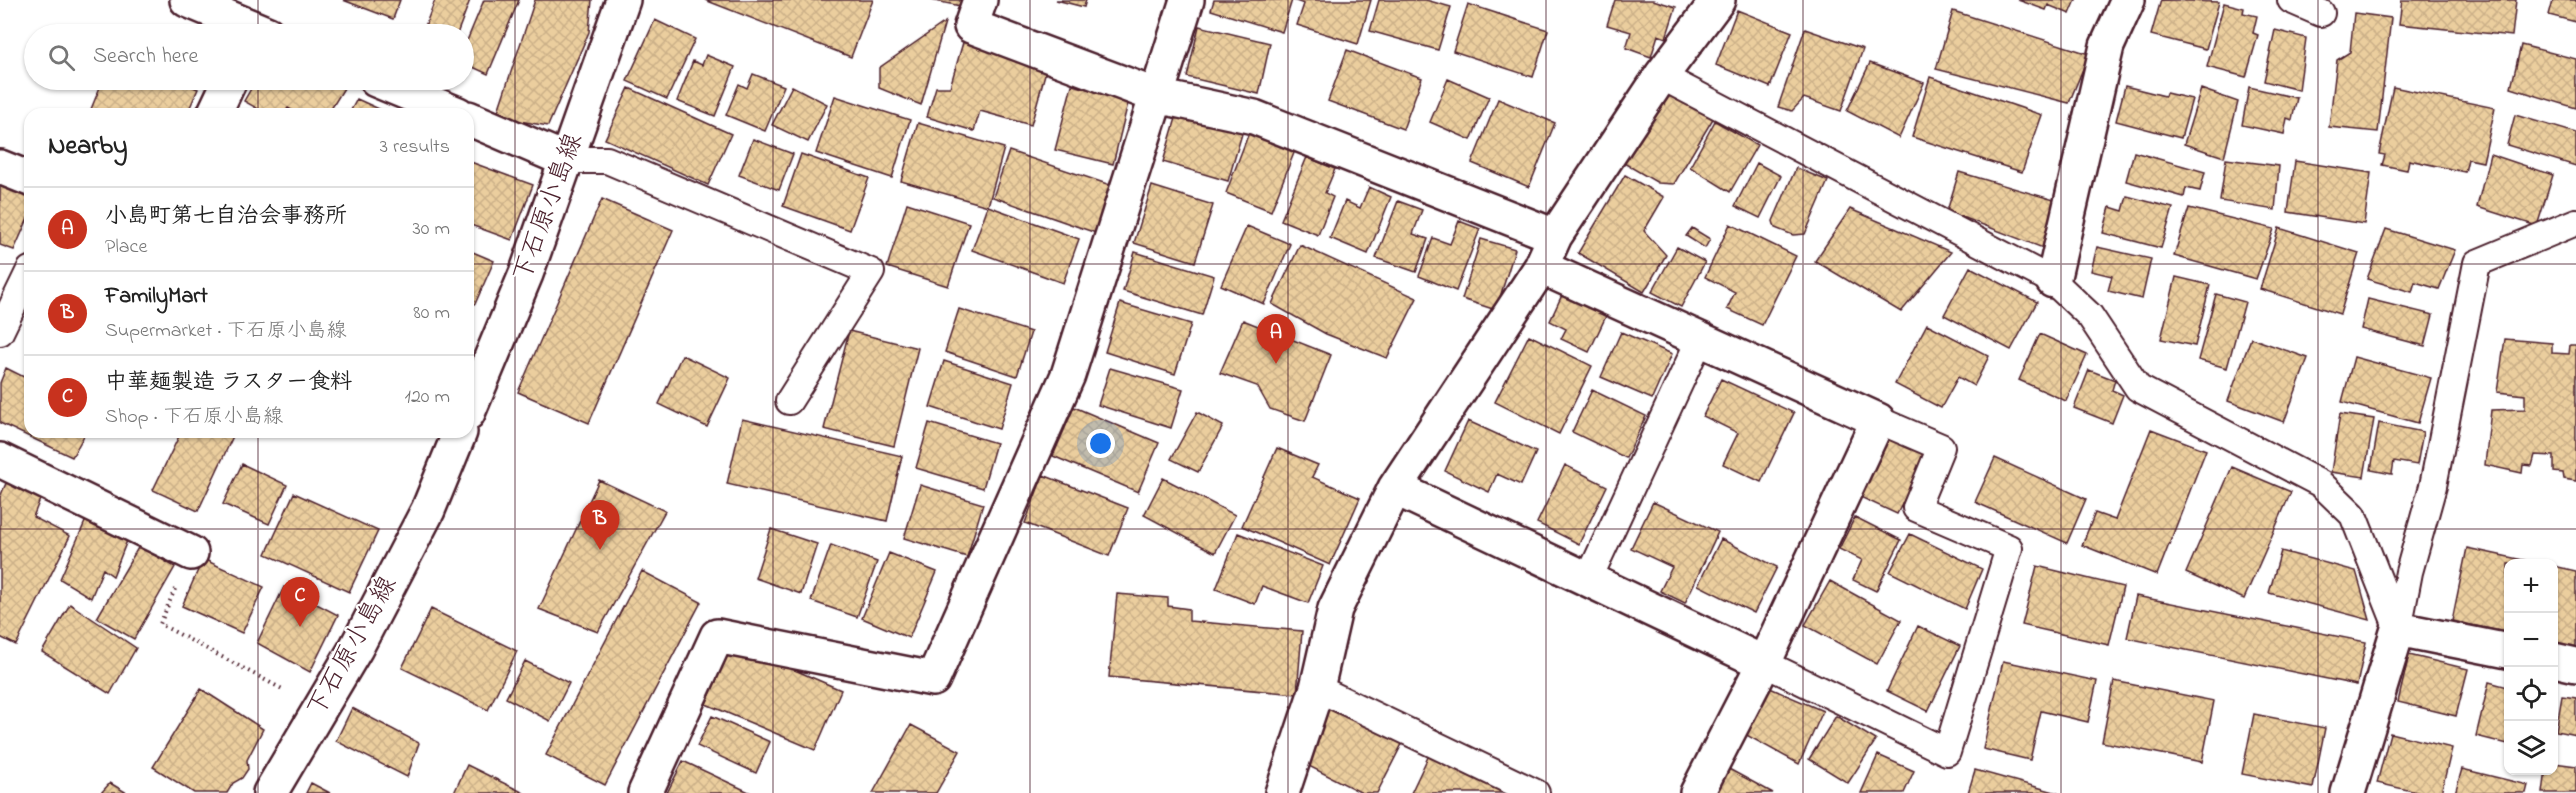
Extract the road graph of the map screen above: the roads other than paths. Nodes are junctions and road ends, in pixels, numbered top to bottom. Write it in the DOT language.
graph roads {
  1 [pos="187,0"];
  2 [pos="623,0"];
  3 [pos="980,0"];
  4 [pos="1187,0"];
  5 [pos="1718,0"];
  6 [pos="2128,0"];
  7 [pos="2291,0"];
  8 [pos="2321,14"];
  9 [pos="240,24"];
  10 [pos="1661,76"];
  11 [pos="225,90"];
  12 [pos="400,90"];
  13 [pos="1157,96"];
  14 [pos="217,108"];
  15 [pos="444,108"];
  16 [pos="474,121"];
  17 [pos="566,160"];
  18 [pos="0,167"];
  19 [pos="24,177"];
  20 [pos="2576,222"];
  21 [pos="1555,236"];
  22 [pos="1541,267"];
  23 [pos="2053,281"];
  24 [pos="24,282"];
  25 [pos="0,332"];
  26 [pos="1700,339"];
  27 [pos="474,399"];
  28 [pos="789,401"];
  29 [pos="1878,420"];
  30 [pos="458,438"];
  31 [pos="0,460"];
  32 [pos="1395,488"];
  33 [pos="191,553"];
  34 [pos="1588,580"];
  35 [pos="2398,629"];
  36 [pos="2504,650"];
  37 [pos="2558,661"];
  38 [pos="1764,663"];
  39 [pos="2576,664"];
  40 [pos="1317,688"];
  41 [pos="270,793"];
  42 [pos="645,793"];
  43 [pos="1282,793"];
  44 [pos="1536,793"];
  45 [pos="1696,793"];
  46 [pos="2348,793"];
  1 -- 9 [label="street"];
  2 -- 17 [label="street, 下石原小島線"];
  3 -- 13 [label="street"];
  4 -- 13 [label="street"];
  5 -- 10 [label="street"];
  6 -- 23 [label="street"];
  7 -- 8 [label="lane"];
  10 -- 21 [label="street"];
  10 -- 23 [label="lane"];
  11 -- 14 [label="street"];
  12 -- 15 [label="street"];
  13 -- 21 [label="street"];
  13 -- 42 [label="street"];
  16 -- 17 [label="street"];
  17 -- 27 [label="street, 下石原小島線"];
  17 -- 28 [label="lane"];
  18 -- 19 [label="street"];
  20 -- 35 [label="lane"];
  21 -- 22 [label="street"];
  22 -- 26 [label="street"];
  22 -- 32 [label="street"];
  23 -- 35 [label="lane"];
  24 -- 25 [label="lane"];
  26 -- 29 [label="street"];
  26 -- 34 [label="lane"];
  29 -- 38 [label="street"];
  29 -- 38 [label="lane"];
  30 -- 41 [label="street, 下石原小島線"];
  31 -- 33 [label="street"];
  32 -- 34 [label="street"];
  32 -- 40 [label="street"];
  34 -- 38 [label="street"];
  35 -- 36 [label="street"];
  35 -- 46 [label="street"];
  37 -- 39 [label="street"];
  38 -- 45 [label="street"];
  40 -- 43 [label="street"];
  40 -- 44 [label="lane"];
}
